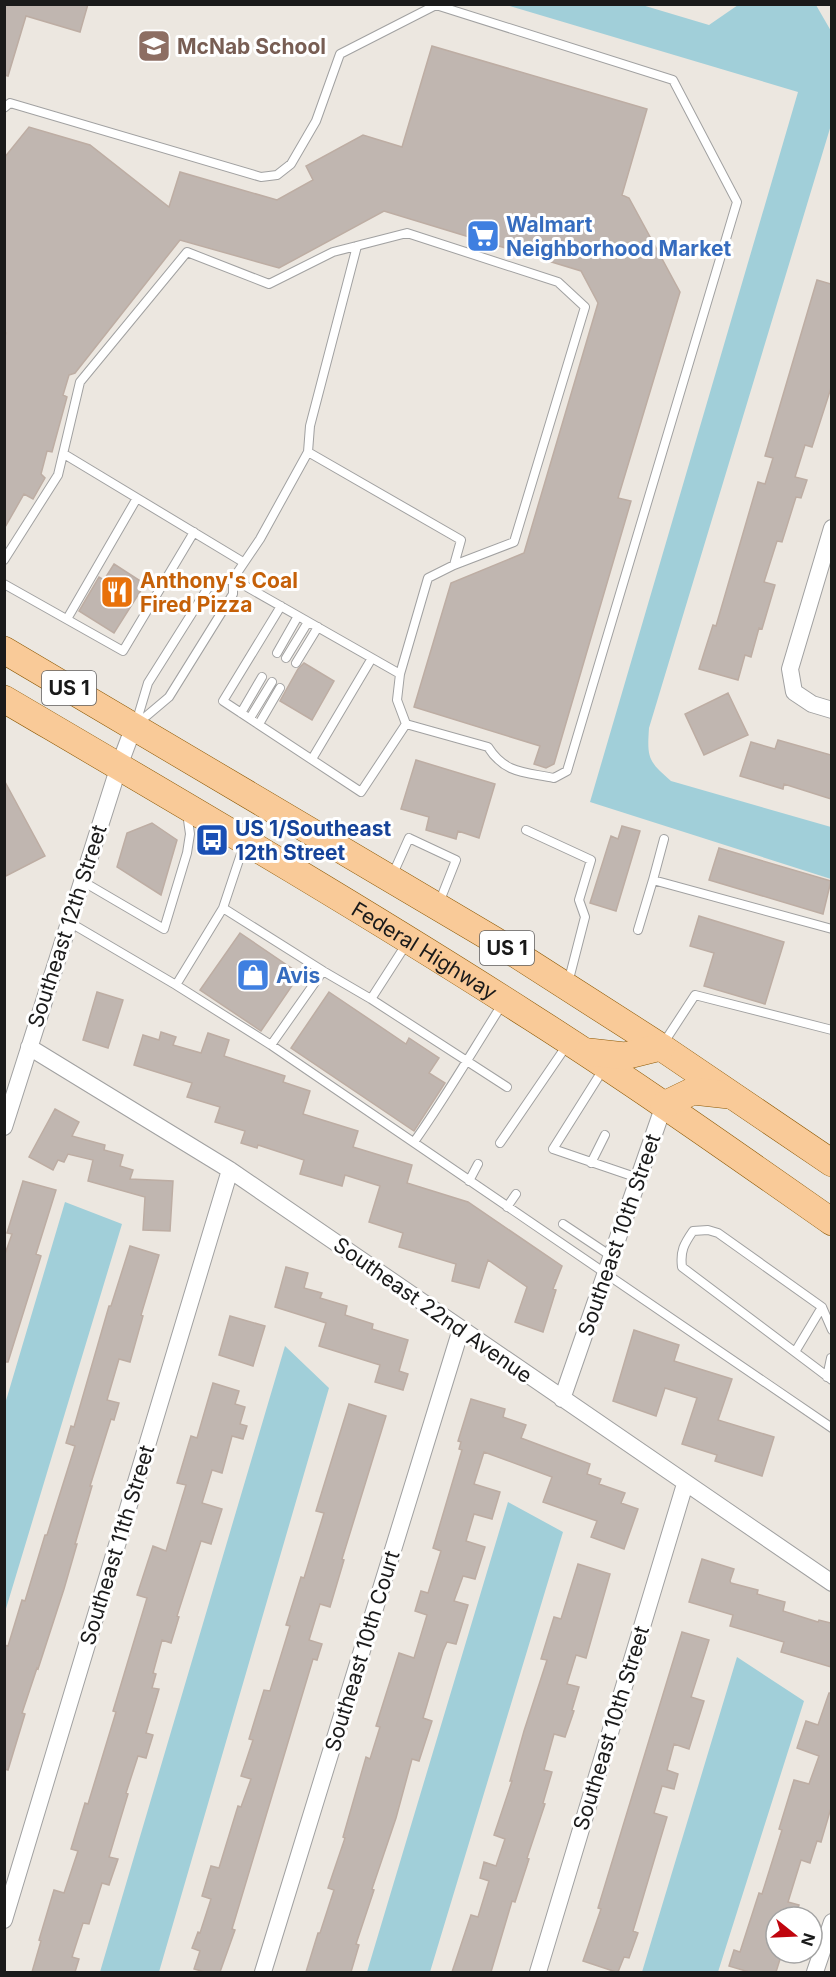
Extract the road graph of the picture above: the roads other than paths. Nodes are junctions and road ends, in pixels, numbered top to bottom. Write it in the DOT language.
graph roads {
  1 [pos="4,108"];
  2 [pos="357,246"];
  3 [pos="308,452"];
  4 [pos="64,454"];
  5 [pos="137,498"];
  6 [pos="831,528"];
  7 [pos="194,532"];
  8 [pos="4,560"];
  9 [pos="243,562"];
  10 [pos="454,565"];
  11 [pos="233,579"];
  12 [pos="4,584"];
  13 [pos="281,606"];
  14 [pos="298,616"];
  15 [pos="67,619"];
  16 [pos="308,621"];
  17 [pos="318,627"];
  18 [pos="4,650"];
  19 [pos="277,653"];
  20 [pos="286,658"];
  21 [pos="372,658"];
  22 [pos="296,663"];
  23 [pos="400,674"];
  24 [pos="262,677"];
  25 [pos="272,682"];
  26 [pos="280,688"];
  27 [pos="4,699"];
  28 [pos="831,710"];
  29 [pos="241,713"];
  30 [pos="250,718"];
  31 [pos="406,723"];
  32 [pos="259,724"];
  33 [pos="135,726"];
  34 [pos="312,759"];
  35 [pos="118,766"];
  36 [pos="186,807"];
  37 [pos="526,830"];
  38 [pos="664,839"];
  39 [pos="245,842"];
  40 [pos="391,878"];
  41 [pos="653,880"];
  42 [pos="82,881"];
  43 [pos="438,906"];
  44 [pos="223,908"];
  45 [pos="69,922"];
  46 [pos="831,929"];
  47 [pos="638,930"];
  48 [pos="409,940"];
  49 [pos="323,971"];
  50 [pos="176,985"];
  51 [pos="567,987"];
  52 [pos="371,999"];
  53 [pos="504,1000"];
  54 [pos="831,1030"];
  55 [pos="271,1045"];
  56 [pos="29,1047"];
  57 [pos="661,1047"];
  58 [pos="586,1053"];
  59 [pos="466,1060"];
  60 [pos="507,1087"];
  61 [pos="733,1095"];
  62 [pos="664,1104"];
  63 [pos="4,1127"];
  64 [pos="604,1135"];
  65 [pos="414,1142"];
  66 [pos="500,1143"];
  67 [pos="591,1163"];
  68 [pos="831,1163"];
  69 [pos="478,1164"];
  70 [pos="230,1170"];
  71 [pos="638,1178"];
  72 [pos="469,1181"];
  73 [pos="516,1194"];
  74 [pos="507,1207"];
  75 [pos="831,1222"];
  76 [pos="563,1224"];
  77 [pos="611,1256"];
  78 [pos="605,1274"];
  79 [pos="822,1307"];
  80 [pos="460,1329"];
  81 [pos="831,1330"];
  82 [pos="795,1352"];
  83 [pos="831,1358"];
  84 [pos="829,1379"];
  85 [pos="562,1399"];
  86 [pos="831,1428"];
  87 [pos="685,1484"];
  88 [pos="831,1583"];
  89 [pos="4,1920"];
  90 [pos="831,1922"];
  91 [pos="263,1972"];
  92 [pos="538,1972"];
  93 [pos="815,1972"];
  1 -- 31 [label="lane"];
  2 -- 3 [label="lane"];
  2 -- 4 [label="lane"];
  2 -- 10 [label="lane"];
  3 -- 9 [label="lane"];
  3 -- 10 [label="lane"];
  4 -- 5 [label="lane"];
  4 -- 8 [label="lane"];
  5 -- 7 [label="lane"];
  5 -- 15 [label="lane"];
  6 -- 28 [label="street"];
  7 -- 9 [label="lane"];
  7 -- 15 [label="lane"];
  9 -- 11 [label="lane"];
  10 -- 23 [label="lane"];
  11 -- 13 [label="lane"];
  11 -- 33 [label="lane"];
  11 -- 33 [label="lane"];
  12 -- 15 [label="lane"];
  13 -- 14 [label="lane"];
  13 -- 29 [label="lane"];
  14 -- 16 [label="lane"];
  14 -- 19 [label="lane"];
  16 -- 17 [label="lane"];
  16 -- 20 [label="lane"];
  17 -- 21 [label="lane"];
  17 -- 22 [label="lane"];
  18 -- 33 [label="main road, US 1"];
  21 -- 23 [label="lane"];
  21 -- 34 [label="lane"];
  23 -- 31 [label="lane"];
  24 -- 29 [label="lane"];
  25 -- 30 [label="lane"];
  26 -- 32 [label="lane"];
  27 -- 35 [label="main road, Federal Highway / US 1"];
  29 -- 30 [label="lane"];
  30 -- 32 [label="lane"];
  31 -- 34 [label="lane"];
  32 -- 34 [label="lane"];
  33 -- 35 [label="street, Southeast 12th Street"];
  33 -- 40 [label="main road, US 1"];
  35 -- 36 [label="main road, Federal Highway / US 1"];
  35 -- 42 [label="street, Southeast 12th Street"];
  36 -- 39 [label="main road, Federal Highway / US 1"];
  36 -- 42 [label="lane"];
  37 -- 51 [label="lane"];
  38 -- 41 [label="lane"];
  39 -- 44 [label="lane"];
  39 -- 48 [label="main road, Federal Highway / US 1"];
  40 -- 43 [label="main road, US 1"];
  40 -- 43 [label="lane"];
  41 -- 46 [label="lane"];
  41 -- 47 [label="lane"];
  42 -- 45 [label="street, Southeast 12th Street"];
  43 -- 51 [label="main road, US 1"];
  44 -- 49 [label="lane"];
  44 -- 50 [label="lane"];
  45 -- 50 [label="lane"];
  45 -- 56 [label="street, Southeast 12th Street"];
  48 -- 52 [label="lane"];
  48 -- 53 [label="main road, Federal Highway / US 1"];
  49 -- 52 [label="lane"];
  49 -- 55 [label="lane"];
  50 -- 55 [label="lane"];
  51 -- 57 [label="main road, US 1"];
  52 -- 59 [label="lane"];
  53 -- 58 [label="main road, Federal Highway / US 1"];
  53 -- 59 [label="lane"];
  54 -- 57 [label="lane"];
  55 -- 65 [label="lane"];
  56 -- 63 [label="street, Southeast 12th Street"];
  56 -- 70 [label="street, Southeast 22nd Avenue"];
  57 -- 58 [label="main road"];
  57 -- 61 [label="main road, US 1"];
  58 -- 62 [label="main road, Federal Highway / US 1"];
  58 -- 66 [label="lane"];
  58 -- 67 [label="lane"];
  59 -- 60 [label="lane"];
  59 -- 65 [label="lane"];
  61 -- 62 [label="main road"];
  61 -- 68 [label="main road, US 1"];
  62 -- 71 [label="street, Southeast 10th Street"];
  62 -- 75 [label="main road, Federal Highway / US 1"];
  64 -- 67 [label="lane"];
  65 -- 72 [label="lane"];
  67 -- 71 [label="lane"];
  69 -- 72 [label="lane"];
  70 -- 80 [label="street, Southeast 22nd Avenue"];
  70 -- 89 [label="street, Southeast 11th Street"];
  71 -- 77 [label="street, Southeast 10th Street"];
  72 -- 74 [label="lane"];
  73 -- 74 [label="lane"];
  74 -- 78 [label="lane"];
  76 -- 77 [label="lane"];
  77 -- 78 [label="street, Southeast 10th Street"];
  78 -- 85 [label="street, Southeast 10th Street"];
  78 -- 86 [label="lane"];
  79 -- 81 [label="lane"];
  79 -- 82 [label="lane"];
  79 -- 82 [label="lane"];
  80 -- 85 [label="street, Southeast 22nd Avenue"];
  80 -- 91 [label="street, Southeast 10th Court"];
  82 -- 84 [label="lane"];
  83 -- 84 [label="lane"];
  85 -- 87 [label="street, Southeast 22nd Avenue"];
  87 -- 88 [label="street, Southeast 22nd Avenue"];
  87 -- 92 [label="street, Southeast 10th Street"];
  90 -- 93 [label="street"];
}
